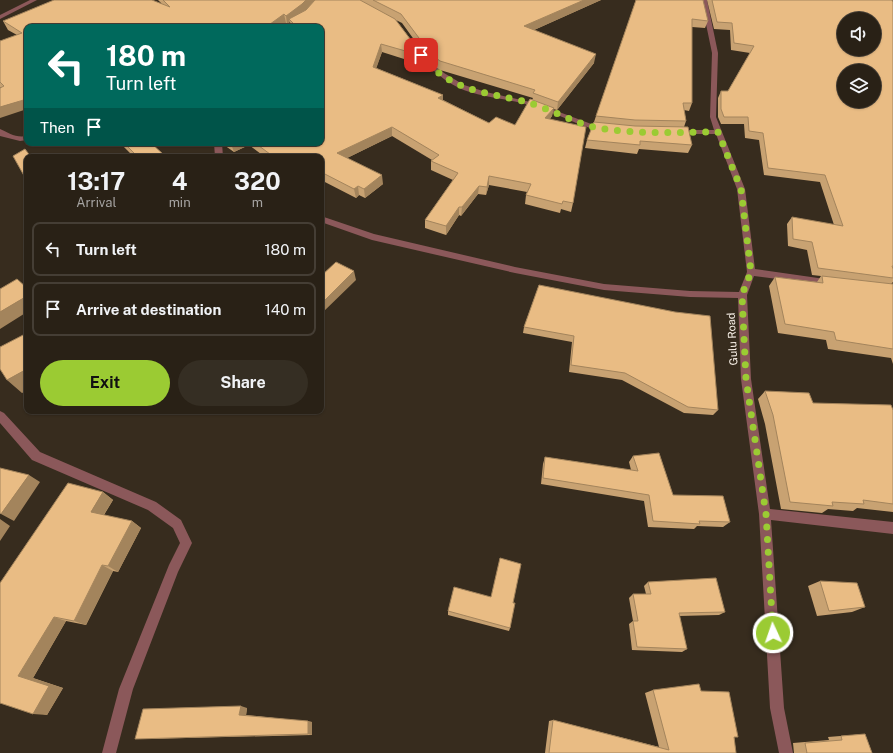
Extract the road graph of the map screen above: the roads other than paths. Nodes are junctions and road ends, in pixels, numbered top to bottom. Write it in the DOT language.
graph roads {
  1 [pos="34,0"];
  2 [pos="704,0"];
  3 [pos="0,17"];
  4 [pos="412,42"];
  5 [pos="609,128"];
  6 [pos="0,131"];
  7 [pos="671,132"];
  8 [pos="718,132"];
  9 [pos="24,139"];
  10 [pos="324,221"];
  11 [pos="751,272"];
  12 [pos="838,283"];
  13 [pos="742,295"];
  14 [pos="0,416"];
  15 [pos="766,514"];
  16 [pos="893,528"];
  17 [pos="109,753"];
  18 [pos="786,753"];
  1 -- 3 [label="street"];
  2 -- 8 [label="street, Gulu Road"];
  4 -- 5 [label="street"];
  6 -- 9 [label="street"];
  7 -- 8 [label="street"];
  8 -- 11 [label="street, Gulu Road"];
  10 -- 13 [label="street"];
  11 -- 12 [label="street"];
  11 -- 13 [label="street, Gulu Road"];
  13 -- 15 [label="street, Gulu Road"];
  14 -- 17 [label="street"];
  15 -- 16 [label="street"];
  15 -- 18 [label="street, Gulu Road"];
}
